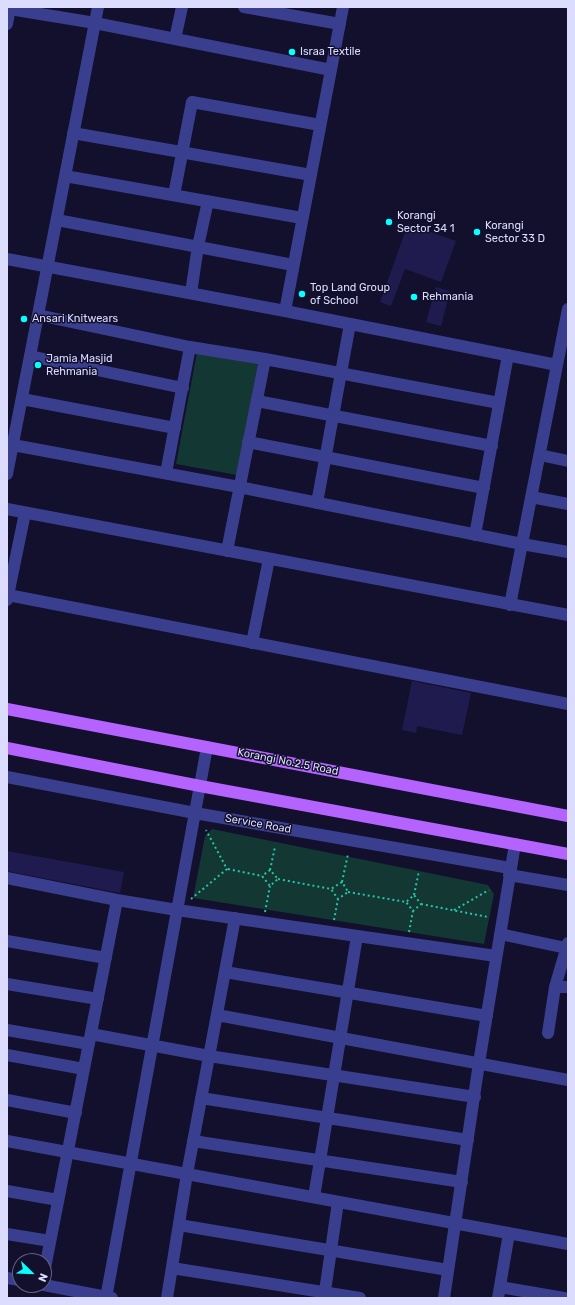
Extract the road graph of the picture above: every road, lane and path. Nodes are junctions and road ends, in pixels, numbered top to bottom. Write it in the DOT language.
graph roads {
  1 [pos="98,7"];
  2 [pos="182,7"];
  3 [pos="244,7"];
  4 [pos="343,7"];
  5 [pos="10,8"];
  6 [pos="299,12"];
  7 [pos="95,23"];
  8 [pos="7,24"];
  9 [pos="340,24"];
  10 [pos="175,39"];
  11 [pos="331,70"];
  12 [pos="320,126"];
  13 [pos="73,133"];
  14 [pos="182,152"];
  15 [pos="311,175"];
  16 [pos="65,176"];
  17 [pos="174,195"];
  18 [pos="208,201"];
  19 [pos="302,218"];
  20 [pos="56,220"];
  21 [pos="198,246"];
  22 [pos="7,259"];
  23 [pos="293,265"];
  24 [pos="48,266"];
  25 [pos="191,293"];
  26 [pos="568,309"];
  27 [pos="284,311"];
  28 [pos="38,315"];
  29 [pos="350,324"];
  30 [pos="190,347"];
  31 [pos="508,355"];
  32 [pos="30,356"];
  33 [pos="265,359"];
  34 [pos="557,365"];
  35 [pos="341,373"];
  36 [pos="182,388"];
  37 [pos="22,399"];
  38 [pos="257,401"];
  39 [pos="500,403"];
  40 [pos="333,415"];
  41 [pos="175,428"];
  42 [pos="248,442"];
  43 [pos="13,445"];
  44 [pos="492,446"];
  45 [pos="540,455"];
  46 [pos="326,457"];
  47 [pos="568,461"];
  48 [pos="166,473"];
  49 [pos="7,474"];
  50 [pos="239,487"];
  51 [pos="484,488"];
  52 [pos="531,497"];
  53 [pos="317,502"];
  54 [pos="568,504"];
  55 [pos="7,510"];
  56 [pos="25,513"];
  57 [pos="475,535"];
  58 [pos="522,544"];
  59 [pos="227,551"];
  60 [pos="568,552"];
  61 [pos="269,559"];
  62 [pos="8,598"];
  63 [pos="510,605"];
  64 [pos="568,615"];
  65 [pos="252,643"];
  66 [pos="568,704"];
  67 [pos="7,709"];
  68 [pos="207,747"];
  69 [pos="7,748"];
  70 [pos="7,777"];
  71 [pos="200,786"];
  72 [pos="195,813"];
  73 [pos="568,816"];
  74 [pos="206,830"];
  75 [pos="515,844"];
  76 [pos="275,847"];
  77 [pos="348,854"];
  78 [pos="568,854"];
  79 [pos="227,869"];
  80 [pos="270,870"];
  81 [pos="419,871"];
  82 [pos="509,872"];
  83 [pos="262,876"];
  84 [pos="7,878"];
  85 [pos="278,879"];
  86 [pos="342,882"];
  87 [pos="568,885"];
  88 [pos="270,886"];
  89 [pos="331,889"];
  90 [pos="489,890"];
  91 [pos="348,892"];
  92 [pos="414,895"];
  93 [pos="191,899"];
  94 [pos="338,899"];
  95 [pos="117,900"];
  96 [pos="406,902"];
  97 [pos="421,904"];
  98 [pos="177,910"];
  99 [pos="453,910"];
  100 [pos="413,911"];
  101 [pos="264,912"];
  102 [pos="488,917"];
  103 [pos="235,918"];
  104 [pos="334,920"];
  105 [pos="409,932"];
  106 [pos="500,934"];
  107 [pos="357,936"];
  108 [pos="7,941"];
  109 [pos="567,945"];
  110 [pos="496,956"];
  111 [pos="106,958"];
  112 [pos="225,972"];
  113 [pos="7,984"];
  114 [pos="555,987"];
  115 [pos="568,987"];
  116 [pos="348,992"];
  117 [pos="98,999"];
  118 [pos="217,1015"];
  119 [pos="487,1016"];
  120 [pos="7,1030"];
  121 [pos="548,1032"];
  122 [pos="340,1038"];
  123 [pos="90,1039"];
  124 [pos="152,1046"];
  125 [pos="7,1055"];
  126 [pos="209,1056"];
  127 [pos="479,1063"];
  128 [pos="84,1069"];
  129 [pos="334,1075"];
  130 [pos="568,1080"];
  131 [pos="475,1096"];
  132 [pos="201,1098"];
  133 [pos="7,1100"];
  134 [pos="76,1113"];
  135 [pos="327,1118"];
  136 [pos="468,1140"];
  137 [pos="7,1141"];
  138 [pos="193,1141"];
  139 [pos="68,1152"];
  140 [pos="320,1160"];
  141 [pos="130,1163"];
  142 [pos="188,1174"];
  143 [pos="462,1182"];
  144 [pos="7,1190"];
  145 [pos="314,1197"];
  146 [pos="58,1200"];
  147 [pos="338,1202"];
  148 [pos="456,1223"];
  149 [pos="179,1225"];
  150 [pos="509,1233"];
  151 [pos="7,1234"];
  152 [pos="50,1241"];
  153 [pos="568,1244"];
  154 [pos="331,1250"];
  155 [pos="48,1253"];
  156 [pos="172,1268"];
  157 [pos="448,1270"];
  158 [pos="52,1287"];
  159 [pos="499,1292"];
  160 [pos="324,1295"];
  161 [pos="108,1298"];
  162 [pos="167,1298"];
  163 [pos="360,1298"];
  164 [pos="444,1298"];
  165 [pos="564,1298"];
  1 -- 7 [label="street"];
  2 -- 10 [label="street"];
  3 -- 6 [label="street"];
  4 -- 9 [label="street"];
  5 -- 7 [label="street"];
  5 -- 8 [label="street"];
  6 -- 9 [label="street"];
  7 -- 10 [label="street"];
  7 -- 13 [label="street"];
  9 -- 11 [label="street"];
  10 -- 11 [label="street"];
  11 -- 12 [label="street"];
  12 -- 14 [label="street"];
  12 -- 15 [label="street"];
  13 -- 14 [label="street"];
  13 -- 16 [label="street"];
  14 -- 15 [label="street"];
  14 -- 17 [label="street"];
  15 -- 19 [label="street"];
  16 -- 17 [label="street"];
  16 -- 20 [label="street"];
  17 -- 18 [label="street"];
  18 -- 19 [label="street"];
  18 -- 21 [label="street"];
  19 -- 23 [label="street"];
  20 -- 21 [label="street"];
  20 -- 24 [label="street"];
  21 -- 23 [label="street"];
  21 -- 25 [label="street"];
  22 -- 24 [label="street"];
  23 -- 27 [label="street"];
  24 -- 25 [label="street"];
  24 -- 28 [label="street"];
  25 -- 27 [label="street"];
  26 -- 34 [label="street"];
  27 -- 29 [label="street"];
  28 -- 30 [label="street"];
  28 -- 32 [label="street"];
  29 -- 31 [label="street"];
  29 -- 35 [label="street"];
  30 -- 33 [label="street"];
  30 -- 36 [label="street"];
  31 -- 34 [label="street"];
  31 -- 39 [label="street"];
  32 -- 36 [label="street"];
  32 -- 37 [label="street"];
  33 -- 35 [label="street"];
  33 -- 38 [label="street"];
  34 -- 45 [label="street"];
  35 -- 39 [label="street"];
  35 -- 40 [label="street"];
  36 -- 41 [label="street"];
  37 -- 41 [label="street"];
  37 -- 43 [label="street"];
  38 -- 40 [label="street"];
  38 -- 42 [label="street"];
  39 -- 44 [label="street"];
  40 -- 44 [label="street"];
  40 -- 46 [label="street"];
  41 -- 48 [label="street"];
  42 -- 46 [label="street"];
  42 -- 50 [label="street"];
  43 -- 48 [label="street"];
  43 -- 49 [label="street"];
  44 -- 51 [label="street"];
  45 -- 47 [label="street"];
  45 -- 52 [label="street"];
  46 -- 51 [label="street"];
  46 -- 53 [label="street"];
  48 -- 50 [label="street"];
  50 -- 53 [label="street"];
  50 -- 59 [label="street"];
  51 -- 57 [label="street"];
  52 -- 54 [label="street"];
  52 -- 58 [label="street"];
  53 -- 57 [label="street"];
  55 -- 56 [label="street"];
  56 -- 59 [label="street"];
  56 -- 62 [label="street"];
  57 -- 58 [label="street"];
  58 -- 60 [label="street"];
  58 -- 63 [label="street"];
  59 -- 61 [label="street"];
  61 -- 63 [label="street"];
  61 -- 65 [label="street"];
  62 -- 65 [label="street"];
  63 -- 64 [label="street"];
  65 -- 66 [label="street"];
  67 -- 68 [label="main road, Korangi No.2.5 Road"];
  68 -- 71 [label="street"];
  68 -- 73 [label="main road, Korangi No.2.5 Road"];
  69 -- 71 [label="main road"];
  70 -- 72 [label="street, Service Road"];
  71 -- 72 [label="street"];
  71 -- 75 [label="main road"];
  72 -- 82 [label="street, Service Road"];
  72 -- 98 [label="street"];
  74 -- 79 [label="path"];
  75 -- 78 [label="main road"];
  75 -- 82 [label="street"];
  76 -- 80 [label="path"];
  77 -- 86 [label="path"];
  79 -- 83 [label="path"];
  79 -- 93 [label="path"];
  80 -- 83 [label="path"];
  80 -- 85 [label="path"];
  81 -- 92 [label="path"];
  82 -- 87 [label="street, Service Road"];
  82 -- 106 [label="street"];
  83 -- 88 [label="path"];
  84 -- 95 [label="street"];
  85 -- 88 [label="path"];
  85 -- 89 [label="path"];
  86 -- 89 [label="path"];
  86 -- 91 [label="path"];
  88 -- 101 [label="path"];
  89 -- 94 [label="path"];
  90 -- 99 [label="path"];
  91 -- 94 [label="path"];
  91 -- 96 [label="path"];
  92 -- 96 [label="path"];
  92 -- 97 [label="path"];
  94 -- 104 [label="path"];
  95 -- 98 [label="street"];
  95 -- 111 [label="street"];
  96 -- 100 [label="path"];
  97 -- 99 [label="path"];
  97 -- 100 [label="path"];
  98 -- 103 [label="street"];
  98 -- 124 [label="street"];
  99 -- 102 [label="path"];
  100 -- 105 [label="path"];
  103 -- 107 [label="street"];
  103 -- 112 [label="street"];
  106 -- 109 [label="street"];
  106 -- 110 [label="street"];
  107 -- 110 [label="street"];
  107 -- 116 [label="street"];
  108 -- 111 [label="street"];
  109 -- 114 [label="street"];
  110 -- 119 [label="street"];
  111 -- 117 [label="street"];
  112 -- 116 [label="street"];
  112 -- 118 [label="street"];
  113 -- 117 [label="street"];
  114 -- 115 [label="street"];
  114 -- 121 [label="street"];
  116 -- 119 [label="street"];
  116 -- 122 [label="street"];
  117 -- 123 [label="street"];
  118 -- 122 [label="street"];
  118 -- 126 [label="street"];
  119 -- 127 [label="street"];
  120 -- 123 [label="street"];
  122 -- 127 [label="street"];
  122 -- 129 [label="street"];
  123 -- 124 [label="street"];
  123 -- 128 [label="street"];
  124 -- 126 [label="street"];
  124 -- 141 [label="street"];
  125 -- 128 [label="street"];
  126 -- 129 [label="street"];
  126 -- 132 [label="street"];
  127 -- 130 [label="street"];
  127 -- 131 [label="street"];
  128 -- 134 [label="street"];
  129 -- 131 [label="street"];
  129 -- 135 [label="street"];
  131 -- 136 [label="street"];
  132 -- 135 [label="street"];
  132 -- 138 [label="street"];
  133 -- 134 [label="street"];
  134 -- 139 [label="street"];
  135 -- 136 [label="street"];
  135 -- 140 [label="street"];
  136 -- 143 [label="street"];
  137 -- 139 [label="street"];
  138 -- 140 [label="street"];
  138 -- 142 [label="street"];
  139 -- 141 [label="street"];
  139 -- 146 [label="street"];
  140 -- 143 [label="street"];
  140 -- 145 [label="street"];
  141 -- 142 [label="street"];
  141 -- 161 [label="street"];
  142 -- 145 [label="street"];
  142 -- 149 [label="street"];
  143 -- 148 [label="street"];
  144 -- 146 [label="street"];
  145 -- 147 [label="street"];
  146 -- 152 [label="street"];
  147 -- 148 [label="street"];
  147 -- 154 [label="street"];
  148 -- 150 [label="street"];
  148 -- 157 [label="street"];
  149 -- 154 [label="street"];
  149 -- 156 [label="street"];
  150 -- 153 [label="street"];
  150 -- 159 [label="street"];
  151 -- 152 [label="street"];
  152 -- 155 [label="street"];
  154 -- 157 [label="street"];
  154 -- 160 [label="street"];
  156 -- 160 [label="street"];
  156 -- 162 [label="street"];
  157 -- 164 [label="street"];
  158 -- 161 [label="street"];
  159 -- 165 [label="street"];
  160 -- 163 [label="street"];
}
